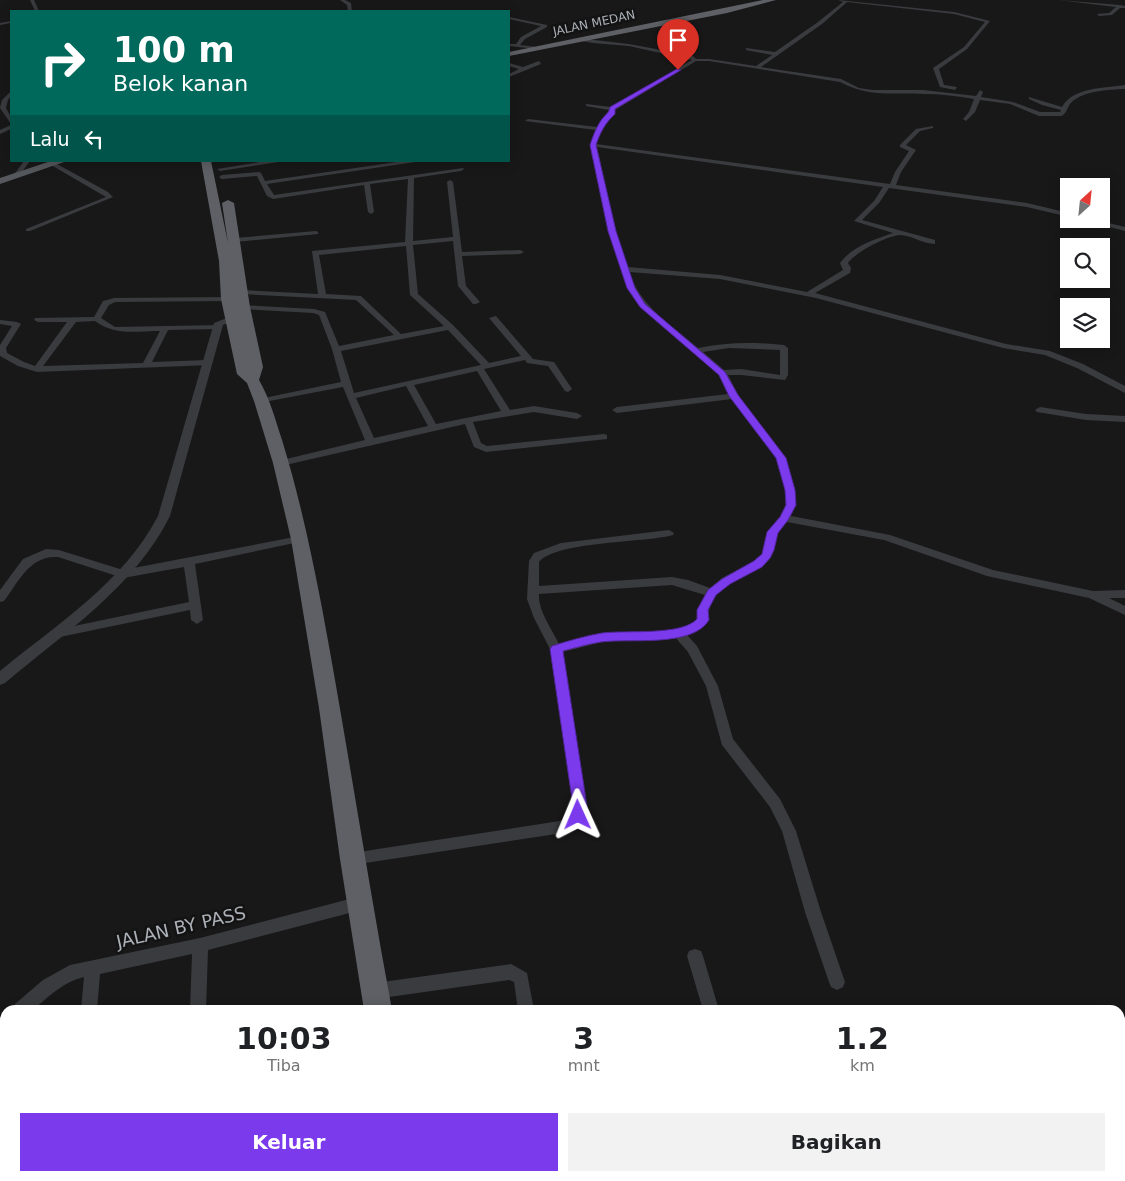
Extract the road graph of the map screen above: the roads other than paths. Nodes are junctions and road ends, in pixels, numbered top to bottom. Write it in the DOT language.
graph roads {
  1 [pos="342,0"];
  2 [pos="767,0"];
  3 [pos="1060,0"];
  4 [pos="848,1"];
  5 [pos="1122,6"];
  6 [pos="350,10"];
  7 [pos="1099,15"];
  8 [pos="510,18"];
  9 [pos="579,39"];
  10 [pos="510,45"];
  11 [pos="517,46"];
  12 [pos="535,48"];
  13 [pos="748,48"];
  14 [pos="510,54"];
  15 [pos="777,54"];
  16 [pos="695,60"];
  17 [pos="519,62"];
  18 [pos="510,64"];
  19 [pos="535,64"];
  20 [pos="545,68"];
  21 [pos="756,68"];
  22 [pos="523,69"];
  23 [pos="510,76"];
  24 [pos="1125,87"];
  25 [pos="963,88"];
  26 [pos="972,89"];
  27 [pos="9,90"];
  28 [pos="978,97"];
  29 [pos="1031,98"];
  30 [pos="588,105"];
  31 [pos="2,107"];
  32 [pos="612,109"];
  33 [pos="1064,109"];
  34 [pos="966,119"];
  35 [pos="10,120"];
  36 [pos="528,121"];
  37 [pos="931,127"];
  38 [pos="600,128"];
  39 [pos="593,145"];
  40 [pos="26,162"];
  41 [pos="206,162"];
  42 [pos="274,162"];
  43 [pos="412,162"];
  44 [pos="58,163"];
  45 [pos="220,169"];
  46 [pos="462,169"];
  47 [pos="16,176"];
  48 [pos="411,178"];
  49 [pos="0,181"];
  50 [pos="450,182"];
  51 [pos="264,183"];
  52 [pos="367,184"];
  53 [pos="889,186"];
  54 [pos="371,212"];
  55 [pos="1060,212"];
  56 [pos="1110,225"];
  57 [pos="1125,229"];
  58 [pos="28,230"];
  59 [pos="316,233"];
  60 [pos="900,233"];
  61 [pos="456,239"];
  62 [pos="235,240"];
  63 [pos="932,242"];
  64 [pos="409,243"];
  65 [pos="520,252"];
  66 [pos="458,254"];
  67 [pos="625,269"];
  68 [pos="232,271"];
  69 [pos="242,292"];
  70 [pos="809,294"];
  71 [pos="322,296"];
  72 [pos="228,299"];
  73 [pos="476,302"];
  74 [pos="240,314"];
  75 [pos="493,318"];
  76 [pos="97,319"];
  77 [pos="38,320"];
  78 [pos="73,320"];
  79 [pos="0,322"];
  80 [pos="217,327"];
  81 [pos="165,328"];
  82 [pos="450,328"];
  83 [pos="400,337"];
  84 [pos="336,349"];
  85 [pos="695,351"];
  86 [pos="527,357"];
  87 [pos="207,363"];
  88 [pos="146,366"];
  89 [pos="484,368"];
  90 [pos="37,370"];
  91 [pos="722,373"];
  92 [pos="346,384"];
  93 [pos="409,384"];
  94 [pos="568,389"];
  95 [pos="1125,390"];
  96 [pos="350,396"];
  97 [pos="734,396"];
  98 [pos="262,401"];
  99 [pos="617,410"];
  100 [pos="1040,410"];
  101 [pos="507,412"];
  102 [pos="577,416"];
  103 [pos="1125,419"];
  104 [pos="468,420"];
  105 [pos="433,427"];
  106 [pos="604,437"];
  107 [pos="370,441"];
  108 [pos="281,463"];
  109 [pos="785,518"];
  110 [pos="669,533"];
  111 [pos="300,539"];
  112 [pos="189,562"];
  113 [pos="123,574"];
  114 [pos="534,590"];
  115 [pos="712,593"];
  116 [pos="1125,594"];
  117 [pos="1092,595"];
  118 [pos="0,598"];
  119 [pos="195,606"];
  120 [pos="1125,611"];
  121 [pos="197,620"];
  122 [pos="678,632"];
  123 [pos="53,634"];
  124 [pos="556,649"];
  125 [pos="0,679"];
  126 [pos="352,859"];
  127 [pos="361,903"];
  128 [pos="200,945"];
  129 [pos="695,956"];
  130 [pos="93,967"];
  131 [pos="837,982"];
  132 [pos="376,1001"];
  133 [pos="26,1005"];
  134 [pos="90,1005"];
  135 [pos="198,1005"];
  136 [pos="525,1005"];
  137 [pos="710,1005"];
  1 -- 6 [label="street"];
  2 -- 9 [label="highway, JALAN MEDAN"];
  3 -- 5 [label="street"];
  4 -- 15 [label="street"];
  4 -- 25 [label="street"];
  5 -- 7 [label="street"];
  8 -- 11 [label="street"];
  9 -- 12 [label="highway, JALAN MEDAN"];
  9 -- 16 [label="street"];
  10 -- 11 [label="street"];
  11 -- 12 [label="street"];
  12 -- 14 [label="highway, JALAN MEDAN"];
  13 -- 15 [label="street"];
  15 -- 21 [label="street"];
  16 -- 21 [label="street"];
  16 -- 32 [label="street"];
  17 -- 19 [label="street"];
  18 -- 22 [label="street"];
  19 -- 20 [label="street"];
  19 -- 22 [label="street"];
  21 -- 28 [label="street"];
  22 -- 23 [label="street"];
  24 -- 33 [label="street"];
  26 -- 28 [label="street"];
  27 -- 31 [label="street"];
  28 -- 33 [label="street"];
  28 -- 34 [label="street"];
  29 -- 33 [label="street"];
  30 -- 32 [label="street"];
  31 -- 35 [label="street"];
  32 -- 38 [label="street"];
  36 -- 38 [label="street"];
  37 -- 53 [label="street"];
  38 -- 39 [label="street"];
  39 -- 53 [label="street"];
  39 -- 67 [label="street"];
  40 -- 47 [label="street"];
  41 -- 68 [label="highway"];
  42 -- 45 [label="street"];
  43 -- 51 [label="street"];
  44 -- 47 [label="main road"];
  44 -- 58 [label="street"];
  45 -- 51 [label="street"];
  45 -- 62 [label="highway"];
  46 -- 48 [label="street"];
  47 -- 49 [label="main road"];
  48 -- 52 [label="street"];
  48 -- 64 [label="street"];
  50 -- 61 [label="street"];
  51 -- 52 [label="street"];
  52 -- 54 [label="street"];
  53 -- 55 [label="street"];
  53 -- 60 [label="street"];
  56 -- 57 [label="street"];
  59 -- 62 [label="street"];
  60 -- 63 [label="street"];
  60 -- 70 [label="street"];
  61 -- 64 [label="street"];
  61 -- 66 [label="street"];
  62 -- 68 [label="highway"];
  64 -- 71 [label="street"];
  64 -- 82 [label="street"];
  65 -- 66 [label="street"];
  66 -- 73 [label="street"];
  67 -- 70 [label="street"];
  67 -- 85 [label="street"];
  68 -- 69 [label="highway"];
  68 -- 72 [label="highway"];
  69 -- 71 [label="street"];
  69 -- 74 [label="highway"];
  70 -- 95 [label="street"];
  71 -- 83 [label="street"];
  72 -- 74 [label="highway"];
  72 -- 76 [label="street"];
  74 -- 80 [label="street"];
  74 -- 84 [label="street"];
  74 -- 98 [label="highway"];
  75 -- 86 [label="street"];
  76 -- 78 [label="street"];
  76 -- 81 [label="street"];
  77 -- 78 [label="street"];
  78 -- 90 [label="street"];
  79 -- 90 [label="street"];
  80 -- 81 [label="street"];
  80 -- 87 [label="street"];
  81 -- 88 [label="street"];
  82 -- 83 [label="street"];
  82 -- 89 [label="street"];
  83 -- 84 [label="street"];
  84 -- 92 [label="street"];
  85 -- 91 [label="street"];
  85 -- 91 [label="street"];
  86 -- 89 [label="street"];
  86 -- 94 [label="street"];
  87 -- 88 [label="street"];
  87 -- 113 [label="street"];
  88 -- 90 [label="street"];
  89 -- 93 [label="street"];
  89 -- 101 [label="street"];
  91 -- 97 [label="street"];
  92 -- 96 [label="street"];
  92 -- 98 [label="street"];
  93 -- 96 [label="street"];
  93 -- 105 [label="street"];
  96 -- 107 [label="street"];
  97 -- 99 [label="street"];
  97 -- 109 [label="street"];
  98 -- 108 [label="highway"];
  100 -- 103 [label="street"];
  101 -- 102 [label="street"];
  101 -- 104 [label="street"];
  104 -- 105 [label="street"];
  104 -- 106 [label="street"];
  105 -- 107 [label="street"];
  107 -- 108 [label="street"];
  108 -- 111 [label="highway"];
  109 -- 115 [label="street"];
  109 -- 117 [label="street"];
  110 -- 114 [label="street"];
  111 -- 112 [label="street"];
  111 -- 126 [label="highway"];
  112 -- 113 [label="street"];
  112 -- 119 [label="street"];
  113 -- 118 [label="street"];
  113 -- 123 [label="street"];
  114 -- 115 [label="street"];
  114 -- 124 [label="street"];
  115 -- 122 [label="street"];
  116 -- 117 [label="street"];
  117 -- 120 [label="street"];
  119 -- 121 [label="street"];
  119 -- 123 [label="street"];
  122 -- 124 [label="street"];
  122 -- 131 [label="street"];
  123 -- 125 [label="street"];
  124 -- 126 [label="street"];
  126 -- 127 [label="highway"];
  127 -- 128 [label="street, JALAN BY PASS"];
  127 -- 132 [label="highway"];
  128 -- 130 [label="street, JALAN BY PASS"];
  128 -- 135 [label="street"];
  129 -- 137 [label="street"];
  130 -- 133 [label="street, JALAN BY PASS"];
  130 -- 134 [label="street"];
  132 -- 136 [label="street"];
}
